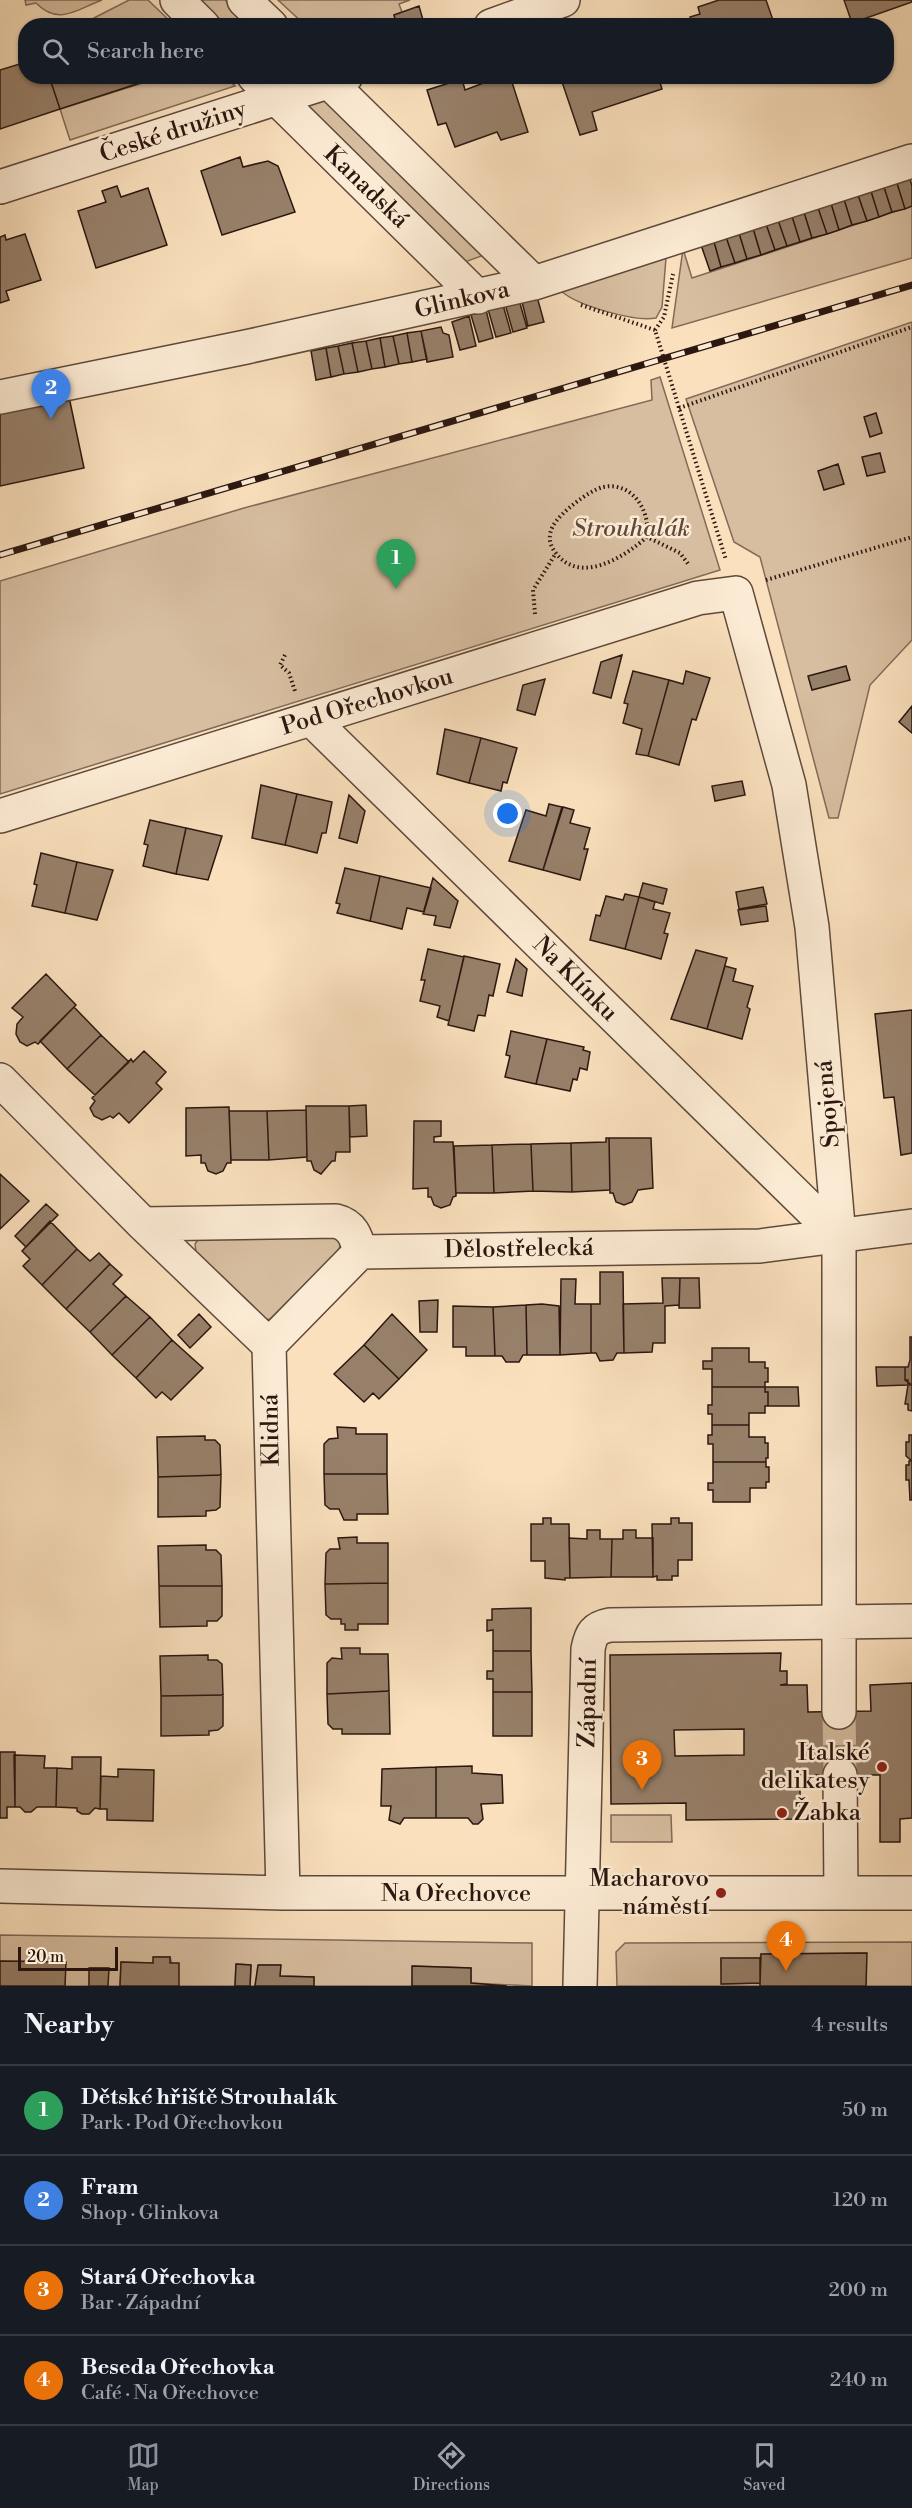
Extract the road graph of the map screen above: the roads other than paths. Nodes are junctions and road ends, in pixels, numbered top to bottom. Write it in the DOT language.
graph roads {
  1 [pos="177,0"];
  2 [pos="244,0"];
  3 [pos="563,0"];
  4 [pos="195,18"];
  5 [pos="263,18"];
  6 [pos="513,18"];
  7 [pos="292,84"];
  8 [pos="338,84"];
  9 [pos="265,88"];
  10 [pos="912,161"];
  11 [pos="0,187"];
  12 [pos="534,283"];
  13 [pos="478,297"];
  14 [pos="0,397"];
  15 [pos="736,593"];
  16 [pos="304,706"];
  17 [pos="0,816"];
  18 [pos="0,1080"];
  19 [pos="143,1224"];
  20 [pos="912,1226"];
  21 [pos="839,1237"];
  22 [pos="360,1252"];
  23 [pos="269,1345"];
  24 [pos="912,1621"];
  25 [pos="838,1623"];
  26 [pos="839,1712"];
  27 [pos="840,1775"];
  28 [pos="0,1887"];
  29 [pos="283,1893"];
  30 [pos="841,1893"];
  31 [pos="912,1893"];
  32 [pos="581,1894"];
  33 [pos="579,1986"];
  1 -- 4 [label="street"];
  2 -- 5 [label="street"];
  3 -- 6 [label="street"];
  7 -- 9 [label="street, České družiny"];
  8 -- 12 [label="street, Kanadská"];
  9 -- 11 [label="street, České družiny"];
  9 -- 13 [label="street, Kanadská"];
  10 -- 12 [label="street, Glinkova"];
  12 -- 13 [label="street, Glinkova"];
  13 -- 14 [label="street, Glinkova"];
  15 -- 16 [label="street, Pod Ořechovkou"];
  15 -- 21 [label="street, Spojená"];
  16 -- 17 [label="street, Pod Ořechovkou"];
  16 -- 21 [label="street, Na Klínku"];
  18 -- 19 [label="street"];
  19 -- 22 [label="street"];
  19 -- 23 [label="street"];
  20 -- 21 [label="street, Dělostřelecká"];
  21 -- 22 [label="street, Dělostřelecká"];
  21 -- 25 [label="street, Spojená"];
  22 -- 23 [label="street"];
  23 -- 29 [label="street, Klidná"];
  24 -- 25 [label="street"];
  25 -- 26 [label="street, Spojená"];
  25 -- 32 [label="street, Západní"];
  27 -- 30 [label="street"];
  28 -- 29 [label="street, Na Ořechovce"];
  29 -- 32 [label="street, Na Ořechovce"];
  30 -- 31 [label="street, Na Ořechovce"];
  30 -- 32 [label="street, Na Ořechovce"];
  32 -- 33 [label="street, Západní"];
}
